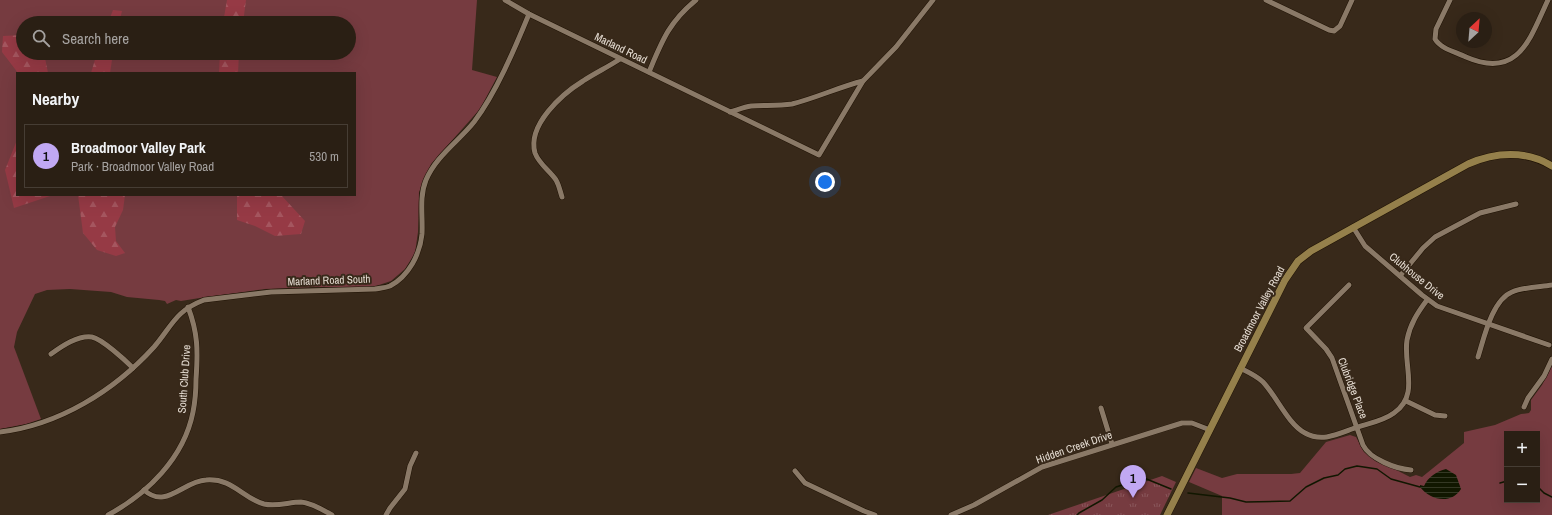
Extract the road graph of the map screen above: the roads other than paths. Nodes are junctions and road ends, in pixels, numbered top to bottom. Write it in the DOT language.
graph roads {
  1 [pos="505,0"];
  2 [pos="696,0"];
  3 [pos="933,0"];
  4 [pos="1266,0"];
  5 [pos="1352,0"];
  6 [pos="1450,0"];
  7 [pos="1548,0"];
  8 [pos="529,14"];
  9 [pos="620,58"];
  10 [pos="649,72"];
  11 [pos="863,81"];
  12 [pos="730,112"];
  13 [pos="1552,166"];
  14 [pos="562,197"];
  15 [pos="1516,204"];
  16 [pos="1353,227"];
  17 [pos="1400,276"];
  18 [pos="1349,285"];
  19 [pos="1552,285"];
  20 [pos="1427,300"];
  21 [pos="188,307"];
  22 [pos="1489,325"];
  23 [pos="1549,345"];
  24 [pos="51,354"];
  25 [pos="1478,357"];
  26 [pos="1552,359"];
  27 [pos="133,368"];
  28 [pos="1240,368"];
  29 [pos="1406,401"];
  30 [pos="1524,407"];
  31 [pos="1101,408"];
  32 [pos="1445,416"];
  33 [pos="1357,427"];
  34 [pos="1210,430"];
  35 [pos="0,432"];
  36 [pos="1112,444"];
  37 [pos="416,453"];
  38 [pos="1411,470"];
  39 [pos="795,472"];
  40 [pos="144,490"];
  41 [pos="108,515"];
  42 [pos="332,515"];
  43 [pos="386,515"];
  44 [pos="875,515"];
  45 [pos="952,515"];
  46 [pos="1167,515"];
  1 -- 8 [label="street, Marland Road"];
  2 -- 10 [label="street"];
  3 -- 11 [label="street, Marland Road"];
  4 -- 5 [label="street"];
  6 -- 7 [label="street"];
  8 -- 9 [label="street, Marland Road"];
  8 -- 21 [label="street, Marland Road South"];
  9 -- 10 [label="street, Marland Road"];
  9 -- 14 [label="street"];
  10 -- 12 [label="street, Marland Road"];
  11 -- 12 [label="street"];
  11 -- 12 [label="street, Marland Road"];
  13 -- 16 [label="street, Broadmoor Valley Road"];
  15 -- 17 [label="street"];
  16 -- 17 [label="street, Clubhouse Drive"];
  16 -- 28 [label="street, Broadmoor Valley Road"];
  17 -- 20 [label="street, Clubhouse Drive"];
  18 -- 33 [label="street, Clubridge Place"];
  19 -- 22 [label="street"];
  20 -- 22 [label="street, Clubhouse Drive"];
  20 -- 29 [label="street"];
  21 -- 27 [label="street, Marland Road South"];
  21 -- 40 [label="street, South Club Drive"];
  22 -- 23 [label="street, Clubhouse Drive"];
  22 -- 25 [label="street"];
  24 -- 27 [label="street"];
  26 -- 30 [label="street"];
  27 -- 35 [label="street, Marland Road South"];
  28 -- 33 [label="street"];
  28 -- 34 [label="street, Broadmoor Valley Road"];
  29 -- 32 [label="street"];
  29 -- 33 [label="street"];
  31 -- 36 [label="street"];
  33 -- 38 [label="street, Clubridge Place"];
  34 -- 36 [label="street, Hidden Creek Drive"];
  34 -- 46 [label="street, Broadmoor Valley Road"];
  36 -- 45 [label="street, Hidden Creek Drive"];
  37 -- 43 [label="street"];
  39 -- 44 [label="street"];
  40 -- 41 [label="street, South Club Drive"];
  40 -- 42 [label="street"];
}
